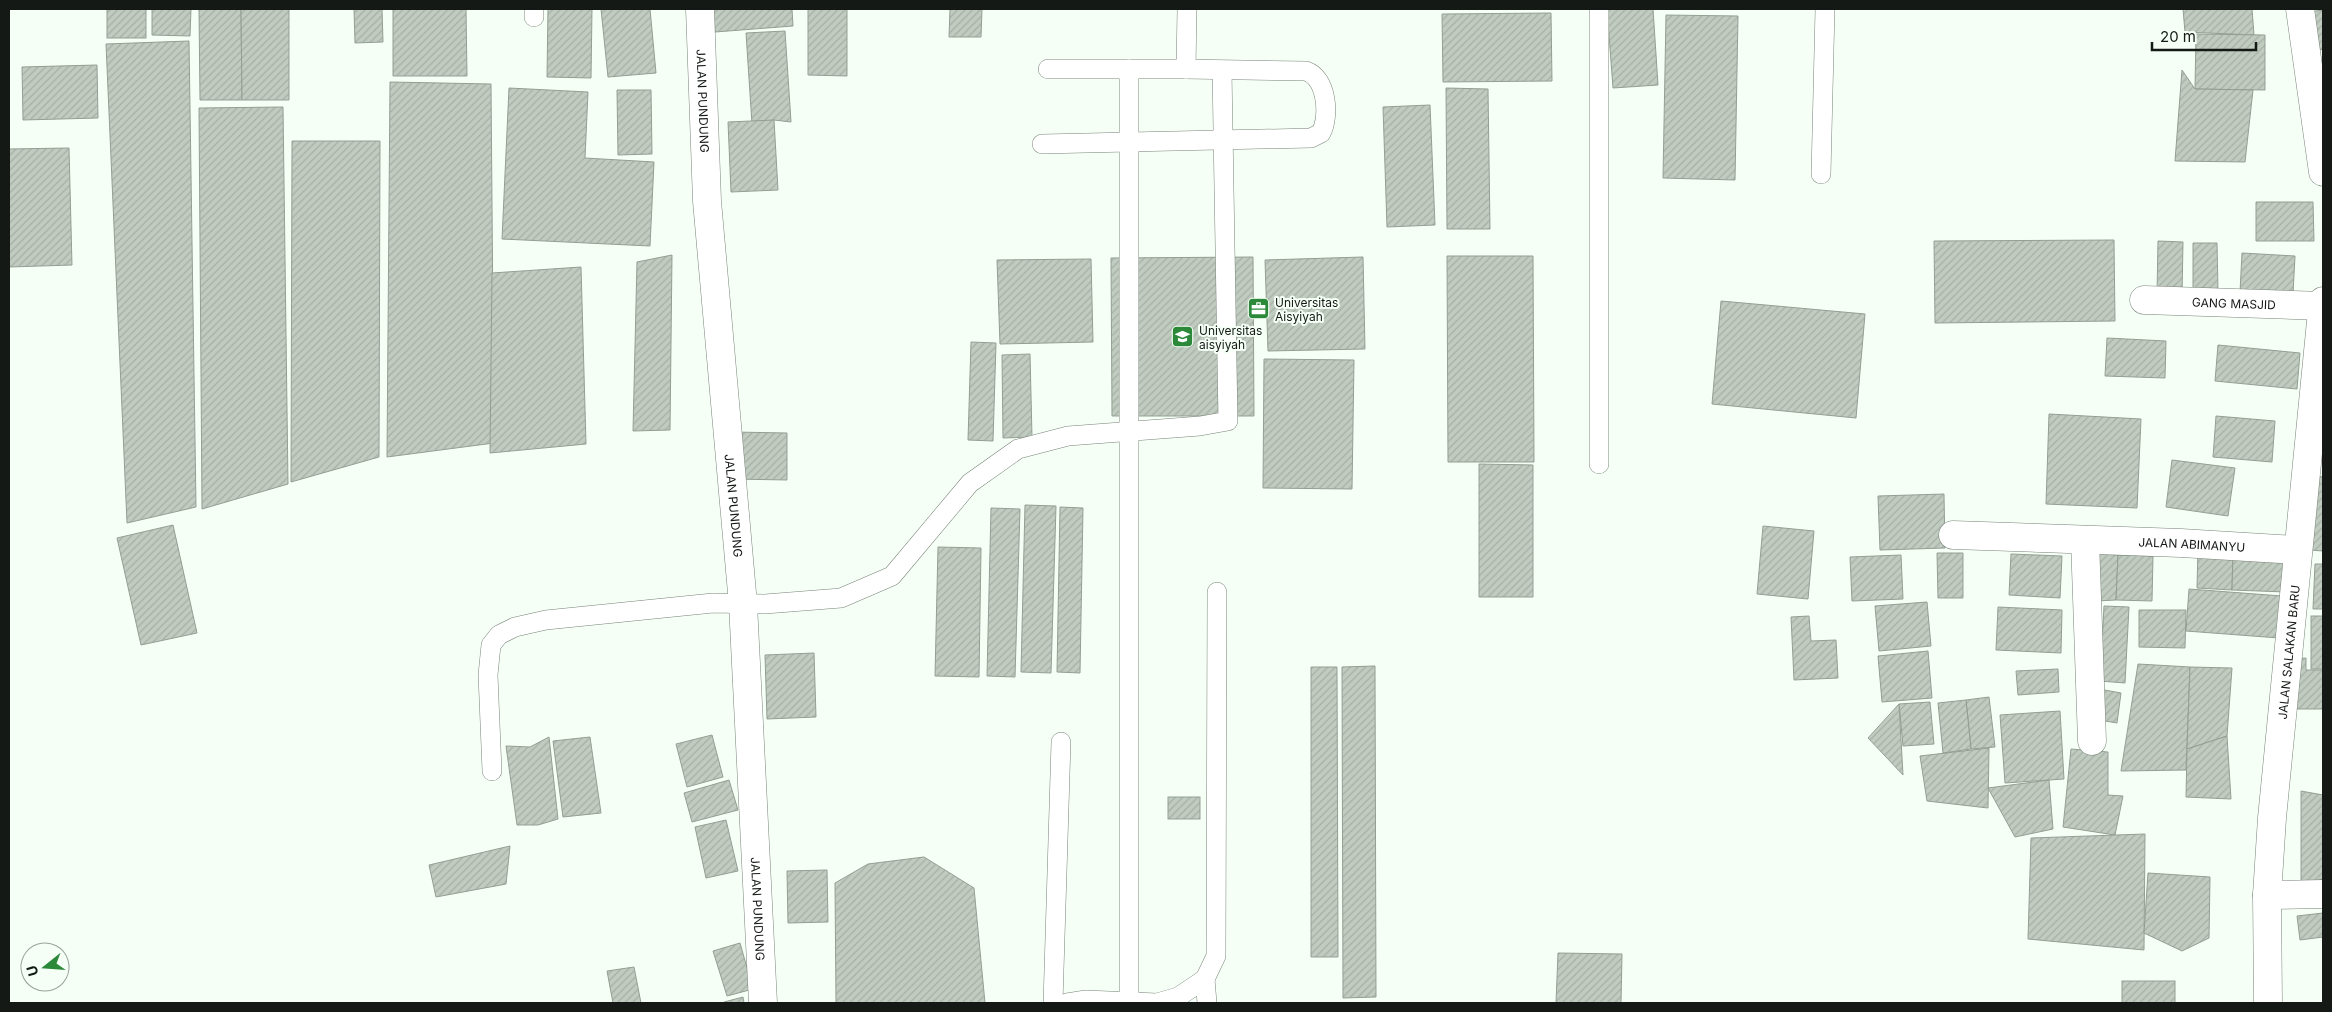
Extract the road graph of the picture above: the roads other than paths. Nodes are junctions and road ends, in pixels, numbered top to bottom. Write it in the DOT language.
graph roads {
  1 [pos="700,9"];
  2 [pos="1187,9"];
  3 [pos="1599,9"];
  4 [pos="1825,9"];
  5 [pos="2300,9"];
  6 [pos="1048,69"];
  7 [pos="1129,69"];
  8 [pos="1186,69"];
  9 [pos="1222,71"];
  10 [pos="1224,141"];
  11 [pos="1130,142"];
  12 [pos="1042,144"];
  13 [pos="2323,172"];
  14 [pos="1821,174"];
  15 [pos="2144,300"];
  16 [pos="2323,301"];
  17 [pos="2323,306"];
  18 [pos="1129,432"];
  19 [pos="1599,464"];
  20 [pos="1953,535"];
  21 [pos="2085,540"];
  22 [pos="2298,550"];
  23 [pos="1217,592"];
  24 [pos="743,604"];
  25 [pos="2092,741"];
  26 [pos="1061,742"];
  27 [pos="492,771"];
  28 [pos="2323,894"];
  29 [pos="2266,895"];
  30 [pos="1205,979"];
  31 [pos="1130,1002"];
  32 [pos="763,1003"];
  33 [pos="1053,1003"];
  34 [pos="1067,1003"];
  35 [pos="1207,1003"];
  36 [pos="2268,1003"];
  1 -- 24 [label="street, JALAN PUNDUNG"];
  2 -- 8 [label="lane"];
  3 -- 19 [label="lane"];
  4 -- 14 [label="lane"];
  5 -- 13 [label="street"];
  6 -- 7 [label="lane"];
  7 -- 8 [label="lane"];
  7 -- 11 [label="lane"];
  8 -- 9 [label="lane"];
  9 -- 10 [label="lane"];
  9 -- 10 [label="lane"];
  10 -- 11 [label="lane"];
  10 -- 18 [label="lane"];
  11 -- 12 [label="lane"];
  11 -- 18 [label="lane"];
  15 -- 17 [label="street, GANG MASJID"];
  16 -- 17 [label="street, JALAN SALAKAN BARU"];
  17 -- 22 [label="street, JALAN SALAKAN BARU"];
  18 -- 24 [label="lane"];
  18 -- 31 [label="lane"];
  20 -- 21 [label="street, JALAN ABIMANYU"];
  21 -- 22 [label="street, JALAN ABIMANYU"];
  21 -- 25 [label="street"];
  22 -- 29 [label="street, JALAN SALAKAN BARU"];
  23 -- 30 [label="lane"];
  24 -- 27 [label="lane"];
  24 -- 32 [label="street, JALAN PUNDUNG"];
  26 -- 33 [label="lane"];
  28 -- 29 [label="street"];
  29 -- 36 [label="street, JALAN SALAKAN BARU"];
  30 -- 31 [label="lane"];
  30 -- 35 [label="lane"];
  31 -- 34 [label="lane"];
}
